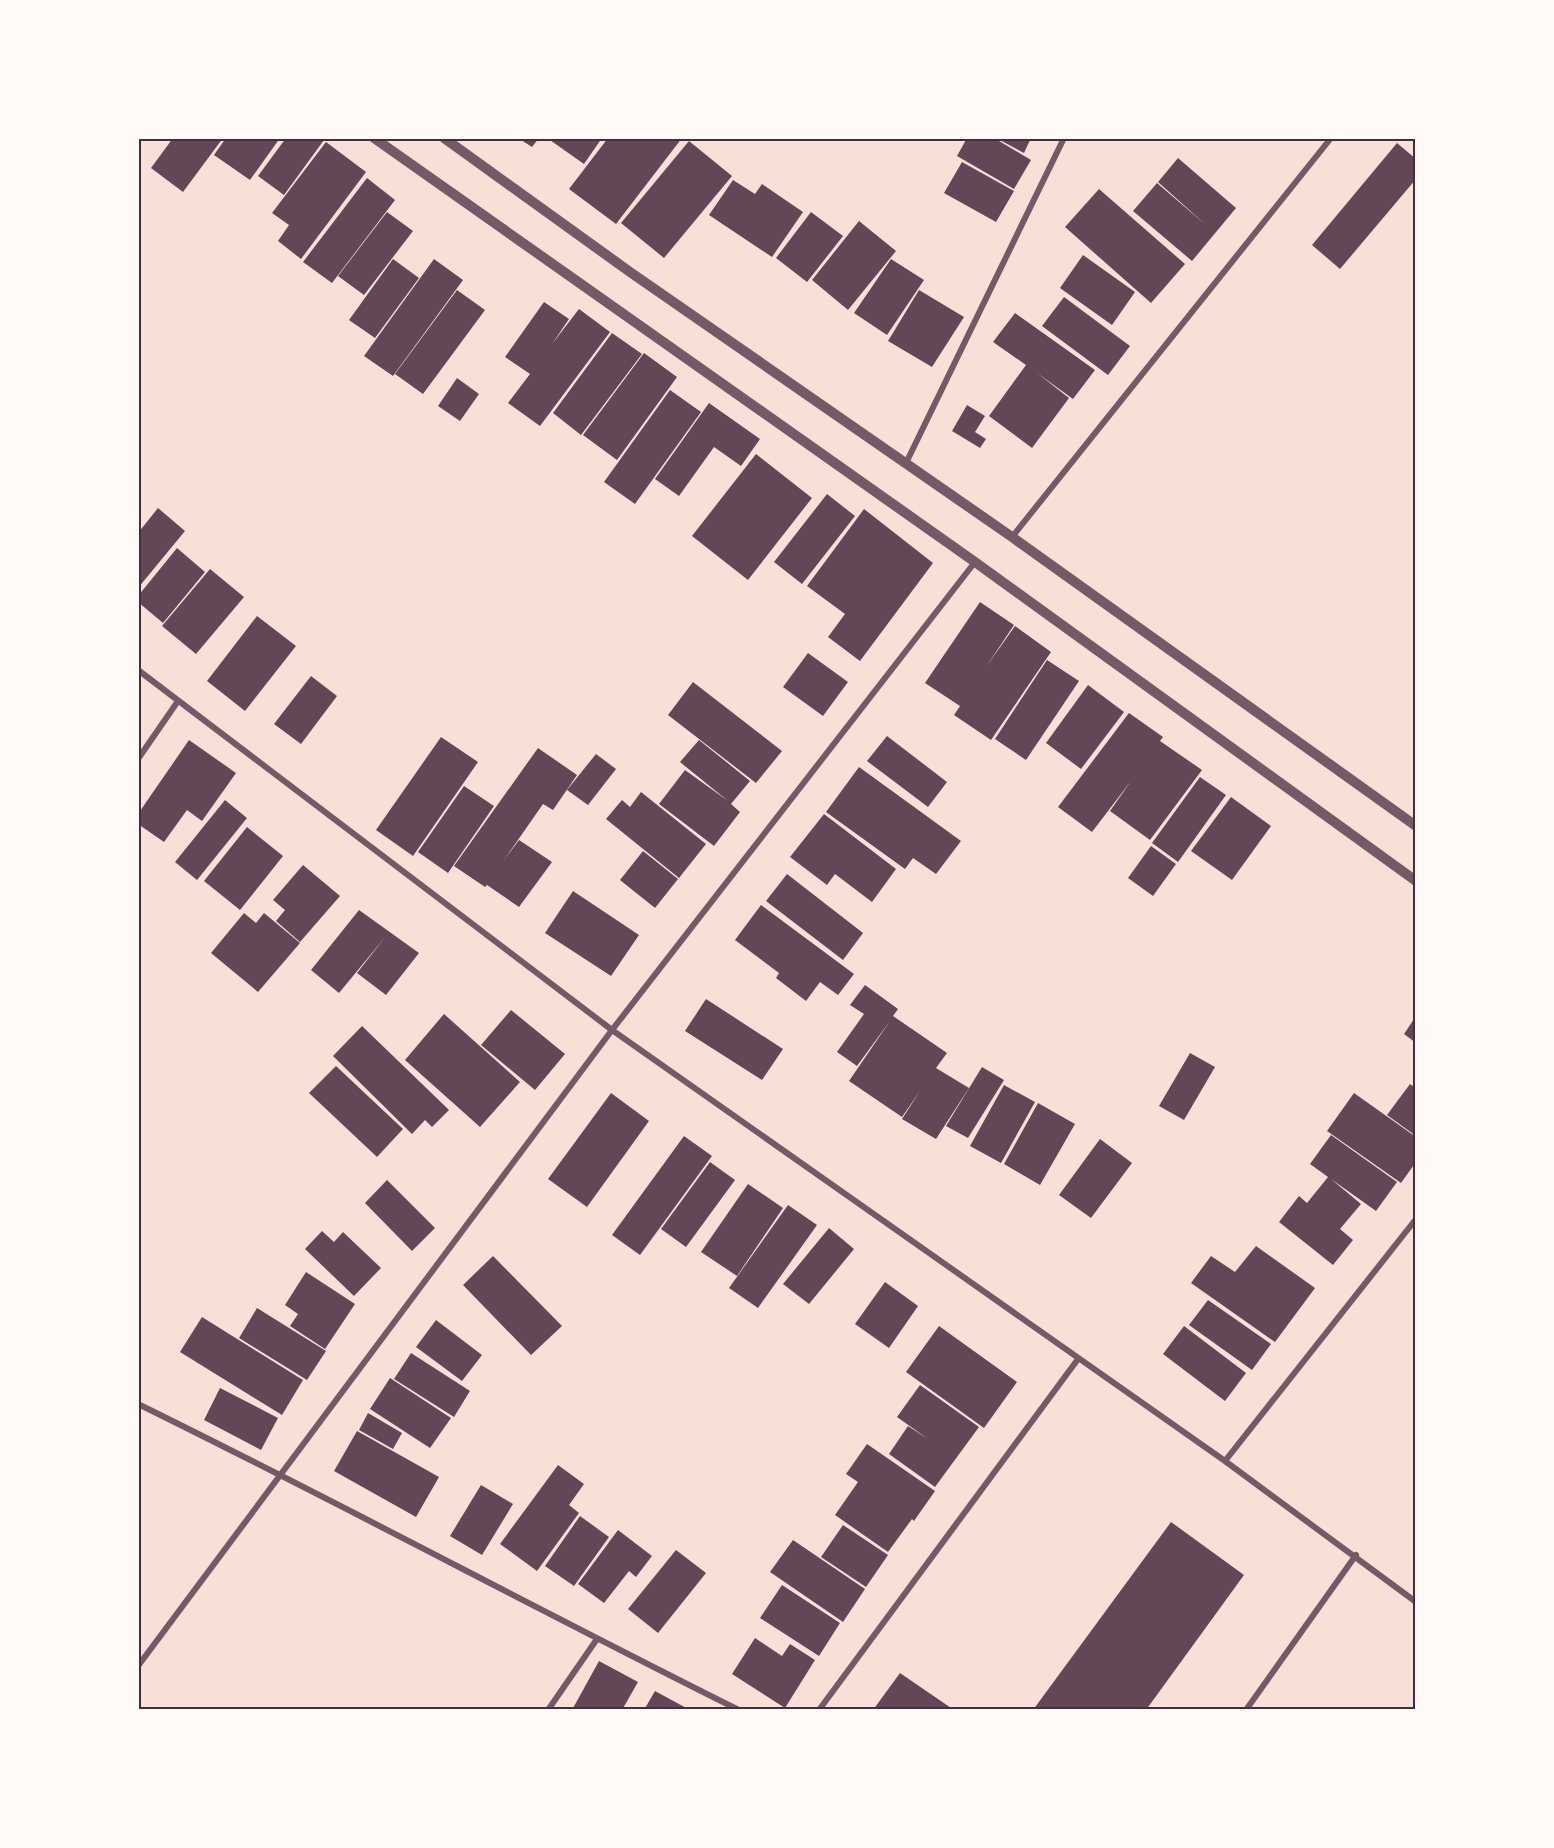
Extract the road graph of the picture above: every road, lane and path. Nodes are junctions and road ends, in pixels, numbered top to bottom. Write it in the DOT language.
graph roads {
  1 [pos="374,138"];
  2 [pos="444,138"];
  3 [pos="1064,138"];
  4 [pos="1331,138"];
  5 [pos="906,463"];
  6 [pos="1011,537"];
  7 [pos="975,562"];
  8 [pos="138,670"];
  9 [pos="178,701"];
  10 [pos="138,759"];
  11 [pos="1416,826"];
  12 [pos="1416,881"];
  13 [pos="612,1030"];
  14 [pos="1416,1219"];
  15 [pos="1078,1359"];
  16 [pos="138,1404"];
  17 [pos="1225,1461"];
  18 [pos="280,1474"];
  19 [pos="1356,1556"];
  20 [pos="1416,1602"];
  21 [pos="597,1639"];
  22 [pos="138,1666"];
  23 [pos="548,1710"];
  24 [pos="739,1710"];
  25 [pos="819,1710"];
  26 [pos="1246,1710"];
  1 -- 7 [label="street"];
  2 -- 5 [label="street"];
  3 -- 5 [label="street"];
  4 -- 6 [label="street"];
  5 -- 6 [label="street"];
  6 -- 11 [label="street"];
  7 -- 12 [label="street"];
  7 -- 13 [label="street"];
  8 -- 9 [label="street"];
  9 -- 10 [label="street"];
  9 -- 13 [label="street"];
  13 -- 15 [label="street"];
  13 -- 18 [label="street"];
  14 -- 17 [label="street"];
  15 -- 17 [label="street"];
  15 -- 25 [label="street"];
  16 -- 18 [label="street"];
  17 -- 19 [label="street"];
  18 -- 21 [label="street"];
  18 -- 22 [label="street"];
  19 -- 20 [label="street"];
  19 -- 26 [label="street"];
  21 -- 23 [label="street"];
  21 -- 24 [label="street"];
}
